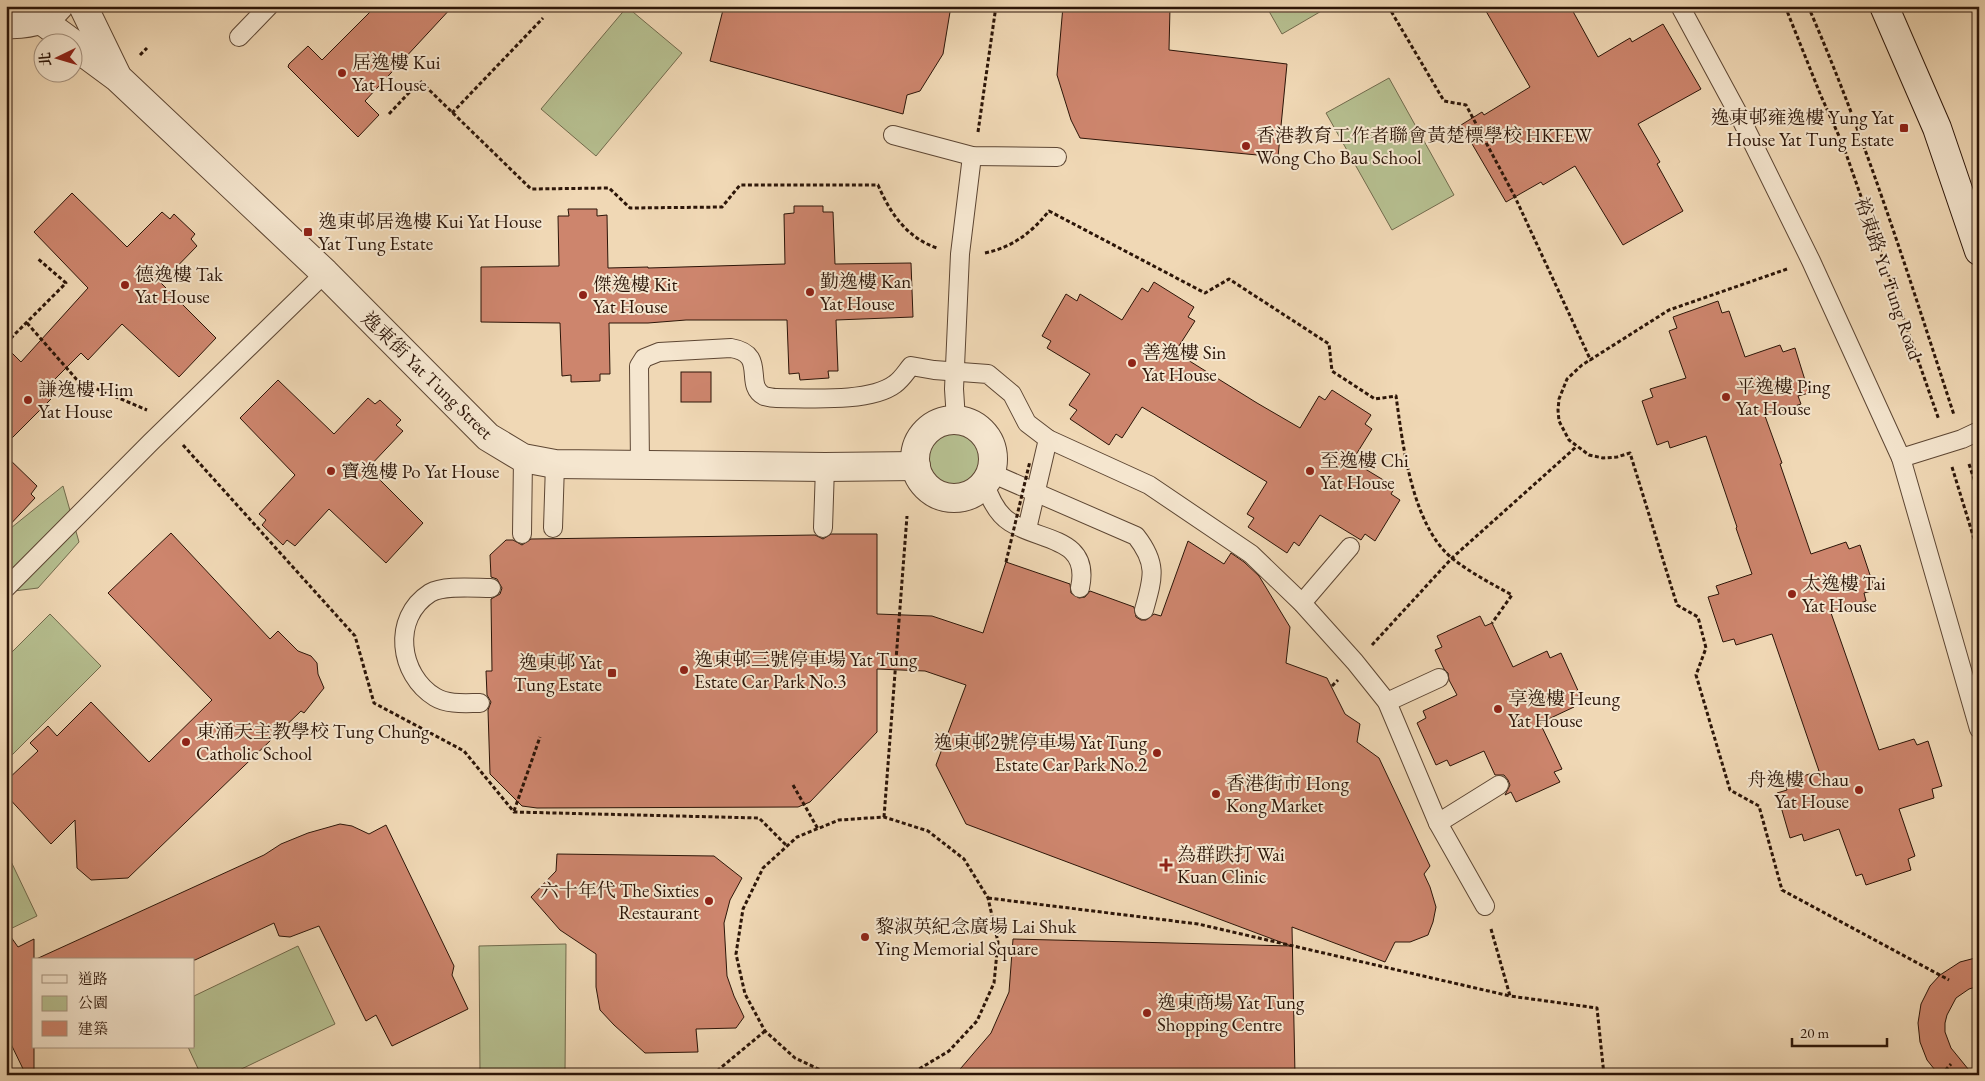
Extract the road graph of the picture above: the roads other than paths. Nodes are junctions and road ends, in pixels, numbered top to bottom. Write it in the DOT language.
graph roads {
  1 [pos="83,6"];
  2 [pos="268,6"];
  3 [pos="1680,6"];
  4 [pos="1884,6"];
  5 [pos="50,13"];
  6 [pos="6,24"];
  7 [pos="64,32"];
  8 [pos="239,37"];
  9 [pos="82,51"];
  10 [pos="118,78"];
  11 [pos="893,135"];
  12 [pos="972,156"];
  13 [pos="1057,157"];
  14 [pos="1979,251"];
  15 [pos="324,273"];
  16 [pos="954,370"];
  17 [pos="956,420"];
  18 [pos="1979,431"];
  19 [pos="1048,439"];
  20 [pos="523,458"];
  21 [pos="1900,458"];
  22 [pos="555,464"];
  23 [pos="640,465"];
  24 [pos="916,466"];
  25 [pos="825,467"];
  26 [pos="988,479"];
  27 [pos="1040,493"];
  28 [pos="554,528"];
  29 [pos="823,528"];
  30 [pos="1027,529"];
  31 [pos="522,534"];
  32 [pos="1350,547"];
  33 [pos="6,588"];
  34 [pos="491,588"];
  35 [pos="1080,588"];
  36 [pos="1302,603"];
  37 [pos="1144,610"];
  38 [pos="1439,678"];
  39 [pos="1387,702"];
  40 [pos="480,703"];
  41 [pos="1979,729"];
  42 [pos="1499,785"];
  43 [pos="1438,823"];
  44 [pos="1485,906"];
  1 -- 10 [label="street, 逸東街 Yat Tung Street"];
  2 -- 8 [label="lane"];
  3 -- 21 [label="lane"];
  4 -- 14 [label="street"];
  5 -- 6 [label="street"];
  5 -- 7 [label="street, 逸東街 Yat Tung Street"];
  9 -- 10 [label="street, 逸東街 Yat Tung Street"];
  10 -- 15 [label="street, 逸東街 Yat Tung Street"];
  11 -- 12 [label="lane"];
  12 -- 13 [label="lane"];
  12 -- 16 [label="lane"];
  15 -- 20 [label="street, 逸東街 Yat Tung Street"];
  15 -- 33 [label="lane"];
  16 -- 17 [label="lane"];
  16 -- 19 [label="lane"];
  16 -- 23 [label="lane"];
  17 -- 24 [label="street"];
  17 -- 26 [label="street"];
  18 -- 21 [label="lane"];
  19 -- 27 [label="lane"];
  19 -- 36 [label="lane"];
  20 -- 22 [label="street, 逸東街 Yat Tung Street"];
  20 -- 31 [label="lane"];
  21 -- 41 [label="lane"];
  22 -- 23 [label="street, 逸東街 Yat Tung Street"];
  22 -- 28 [label="lane"];
  23 -- 25 [label="street, 逸東街 Yat Tung Street"];
  24 -- 25 [label="street, 逸東街 Yat Tung Street"];
  24 -- 26 [label="street"];
  25 -- 29 [label="lane"];
  26 -- 27 [label="lane"];
  26 -- 30 [label="lane"];
  27 -- 30 [label="lane"];
  27 -- 37 [label="lane"];
  30 -- 35 [label="lane"];
  32 -- 36 [label="lane"];
  34 -- 40 [label="lane"];
  36 -- 39 [label="lane"];
  38 -- 39 [label="lane"];
  39 -- 43 [label="lane"];
  42 -- 43 [label="lane"];
  43 -- 44 [label="lane"];
}
